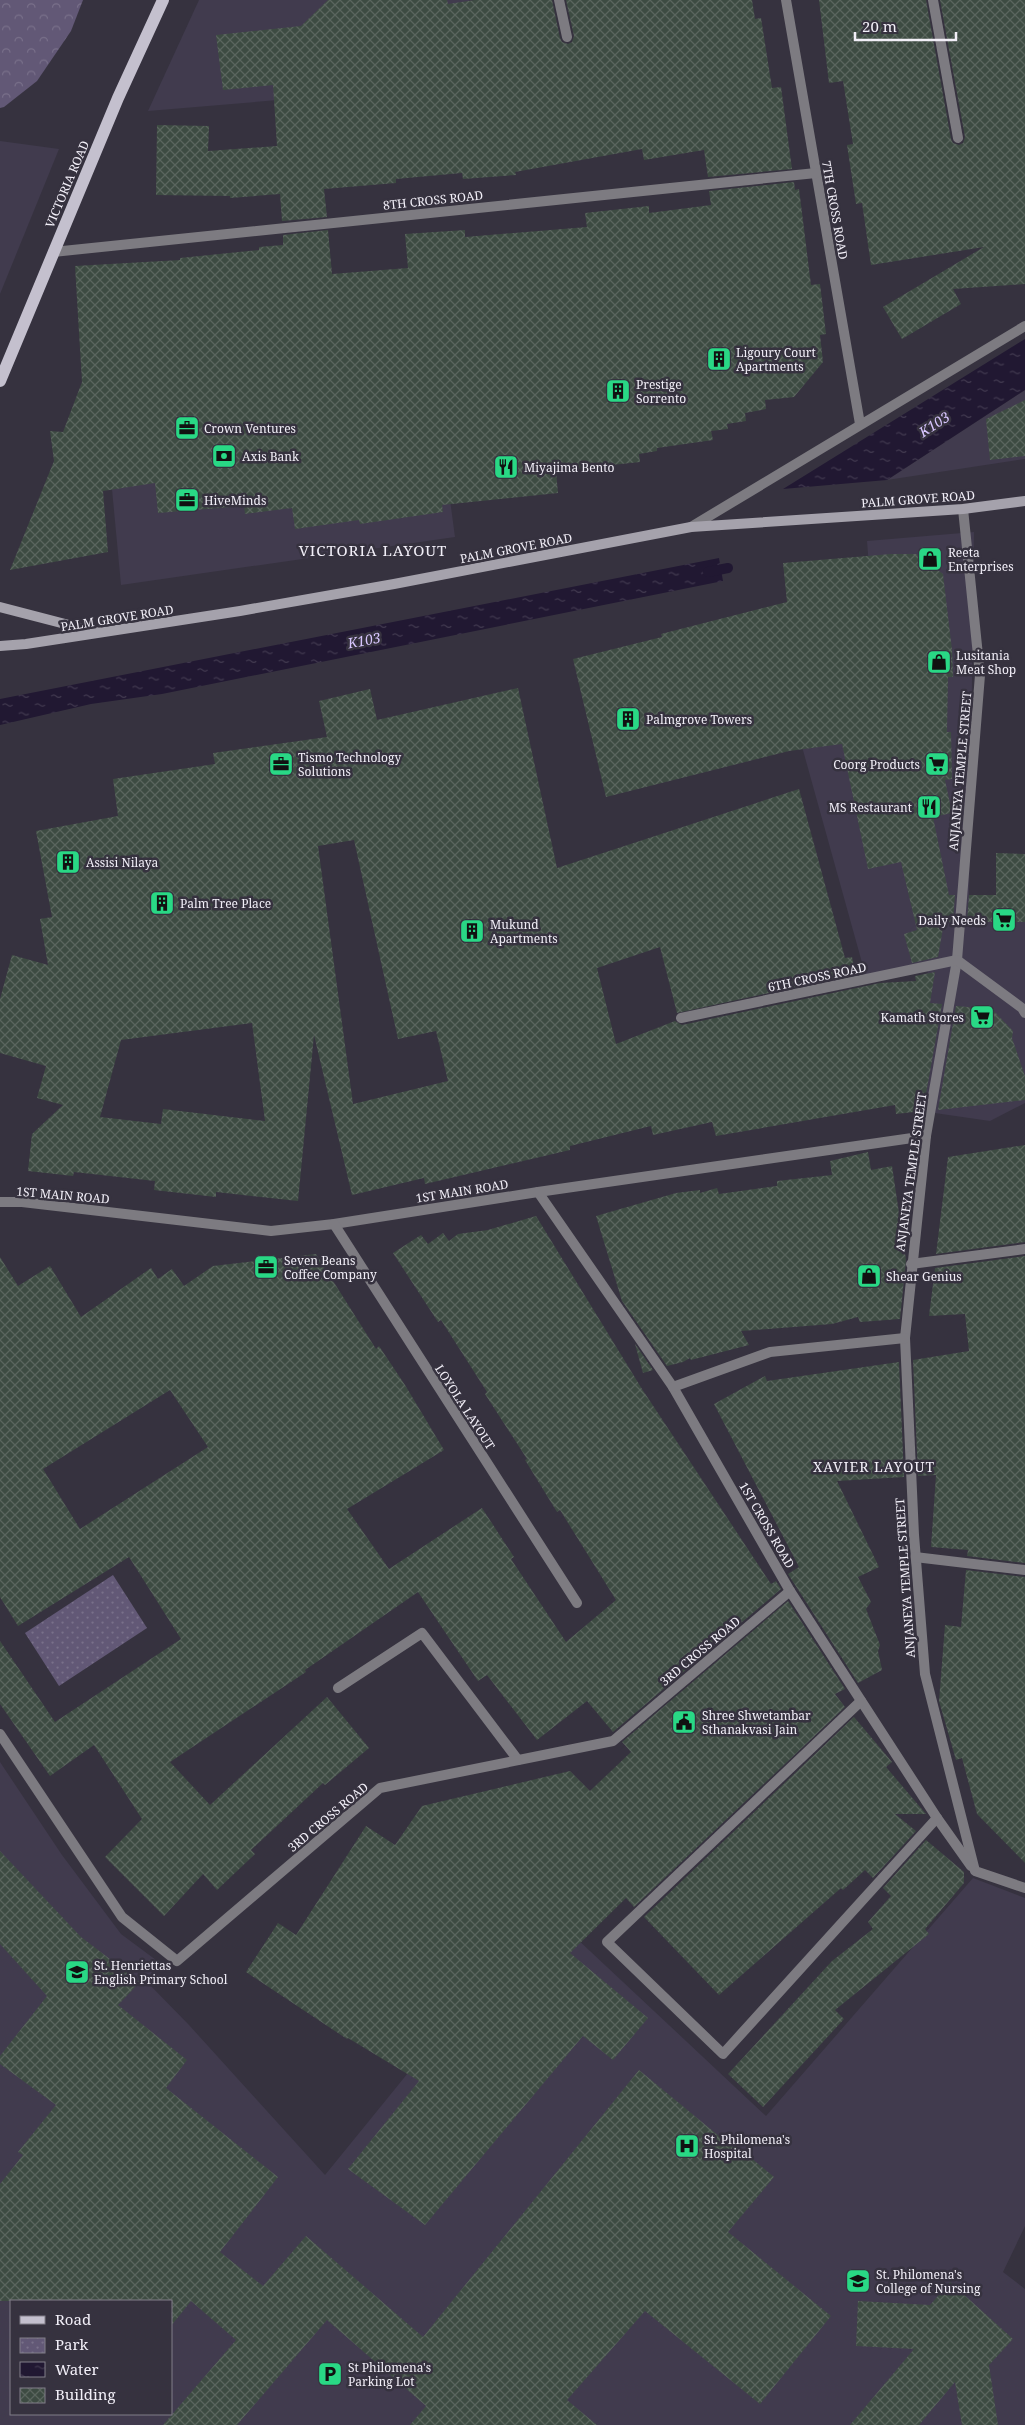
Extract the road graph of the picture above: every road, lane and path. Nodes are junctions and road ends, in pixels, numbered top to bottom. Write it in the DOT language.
graph roads {
  1 [pos="163,0"];
  2 [pos="559,0"];
  3 [pos="786,0"];
  4 [pos="934,0"];
  5 [pos="567,37"];
  6 [pos="958,138"];
  7 [pos="816,173"];
  8 [pos="53,252"];
  9 [pos="1025,326"];
  10 [pos="0,381"];
  11 [pos="860,424"];
  12 [pos="1025,501"];
  13 [pos="963,509"];
  14 [pos="691,527"];
  15 [pos="0,607"];
  16 [pos="100,633"];
  17 [pos="0,646"];
  18 [pos="14,646"];
  19 [pos="0,652"];
  20 [pos="957,960"];
  21 [pos="1024,1009"];
  22 [pos="682,1018"];
  23 [pos="926,1136"];
  24 [pos="538,1192"];
  25 [pos="0,1202"];
  26 [pos="334,1224"];
  27 [pos="1025,1249"];
  28 [pos="911,1264"];
  29 [pos="905,1338"];
  30 [pos="673,1387"];
  31 [pos="915,1558"];
  32 [pos="1025,1570"];
  33 [pos="790,1591"];
  34 [pos="577,1604"];
  35 [pos="338,1688"];
  36 [pos="861,1702"];
  37 [pos="0,1734"];
  38 [pos="518,1760"];
  39 [pos="937,1818"];
  40 [pos="975,1871"];
  41 [pos="1025,1888"];
  1 -- 8 [label="main road, VICTORIA ROAD"];
  2 -- 5 [label="street"];
  3 -- 7 [label="street, 7TH CROSS ROAD"];
  4 -- 6 [label="street"];
  7 -- 8 [label="street, 8TH CROSS ROAD"];
  7 -- 11 [label="street, 7TH CROSS ROAD"];
  8 -- 10 [label="main road, VICTORIA ROAD"];
  9 -- 11 [label="street"];
  11 -- 14 [label="street"];
  12 -- 13 [label="street, PALM GROVE ROAD"];
  13 -- 14 [label="street, PALM GROVE ROAD"];
  13 -- 20 [label="street, ANJANEYA TEMPLE STREET"];
  14 -- 16 [label="street, PALM GROVE ROAD"];
  15 -- 16 [label="street"];
  16 -- 18 [label="street, PALM GROVE ROAD"];
  17 -- 18 [label="street, PALM GROVE ROAD"];
  18 -- 19 [label="street, PALM GROVE ROAD"];
  20 -- 21 [label="street"];
  20 -- 22 [label="street, 6TH CROSS ROAD"];
  20 -- 23 [label="street, ANJANEYA TEMPLE STREET"];
  23 -- 24 [label="street, 1ST MAIN ROAD"];
  23 -- 28 [label="street, ANJANEYA TEMPLE STREET"];
  24 -- 26 [label="street, 1ST MAIN ROAD"];
  24 -- 30 [label="street, 1ST CROSS ROAD"];
  25 -- 26 [label="street, 1ST MAIN ROAD"];
  26 -- 34 [label="street, LOYOLA LAYOUT"];
  27 -- 28 [label="street"];
  28 -- 29 [label="street, ANJANEYA TEMPLE STREET"];
  29 -- 30 [label="street"];
  29 -- 31 [label="street, ANJANEYA TEMPLE STREET"];
  30 -- 33 [label="street, 1ST CROSS ROAD"];
  31 -- 32 [label="street"];
  31 -- 40 [label="street, ANJANEYA TEMPLE STREET"];
  33 -- 36 [label="street, 1ST CROSS ROAD"];
  33 -- 38 [label="street, 3RD CROSS ROAD"];
  35 -- 38 [label="street"];
  36 -- 39 [label="street, 1ST CROSS ROAD"];
  36 -- 39 [label="street"];
  37 -- 38 [label="street, 3RD CROSS ROAD"];
  39 -- 40 [label="street, 1ST CROSS ROAD"];
  40 -- 41 [label="street"];
}
